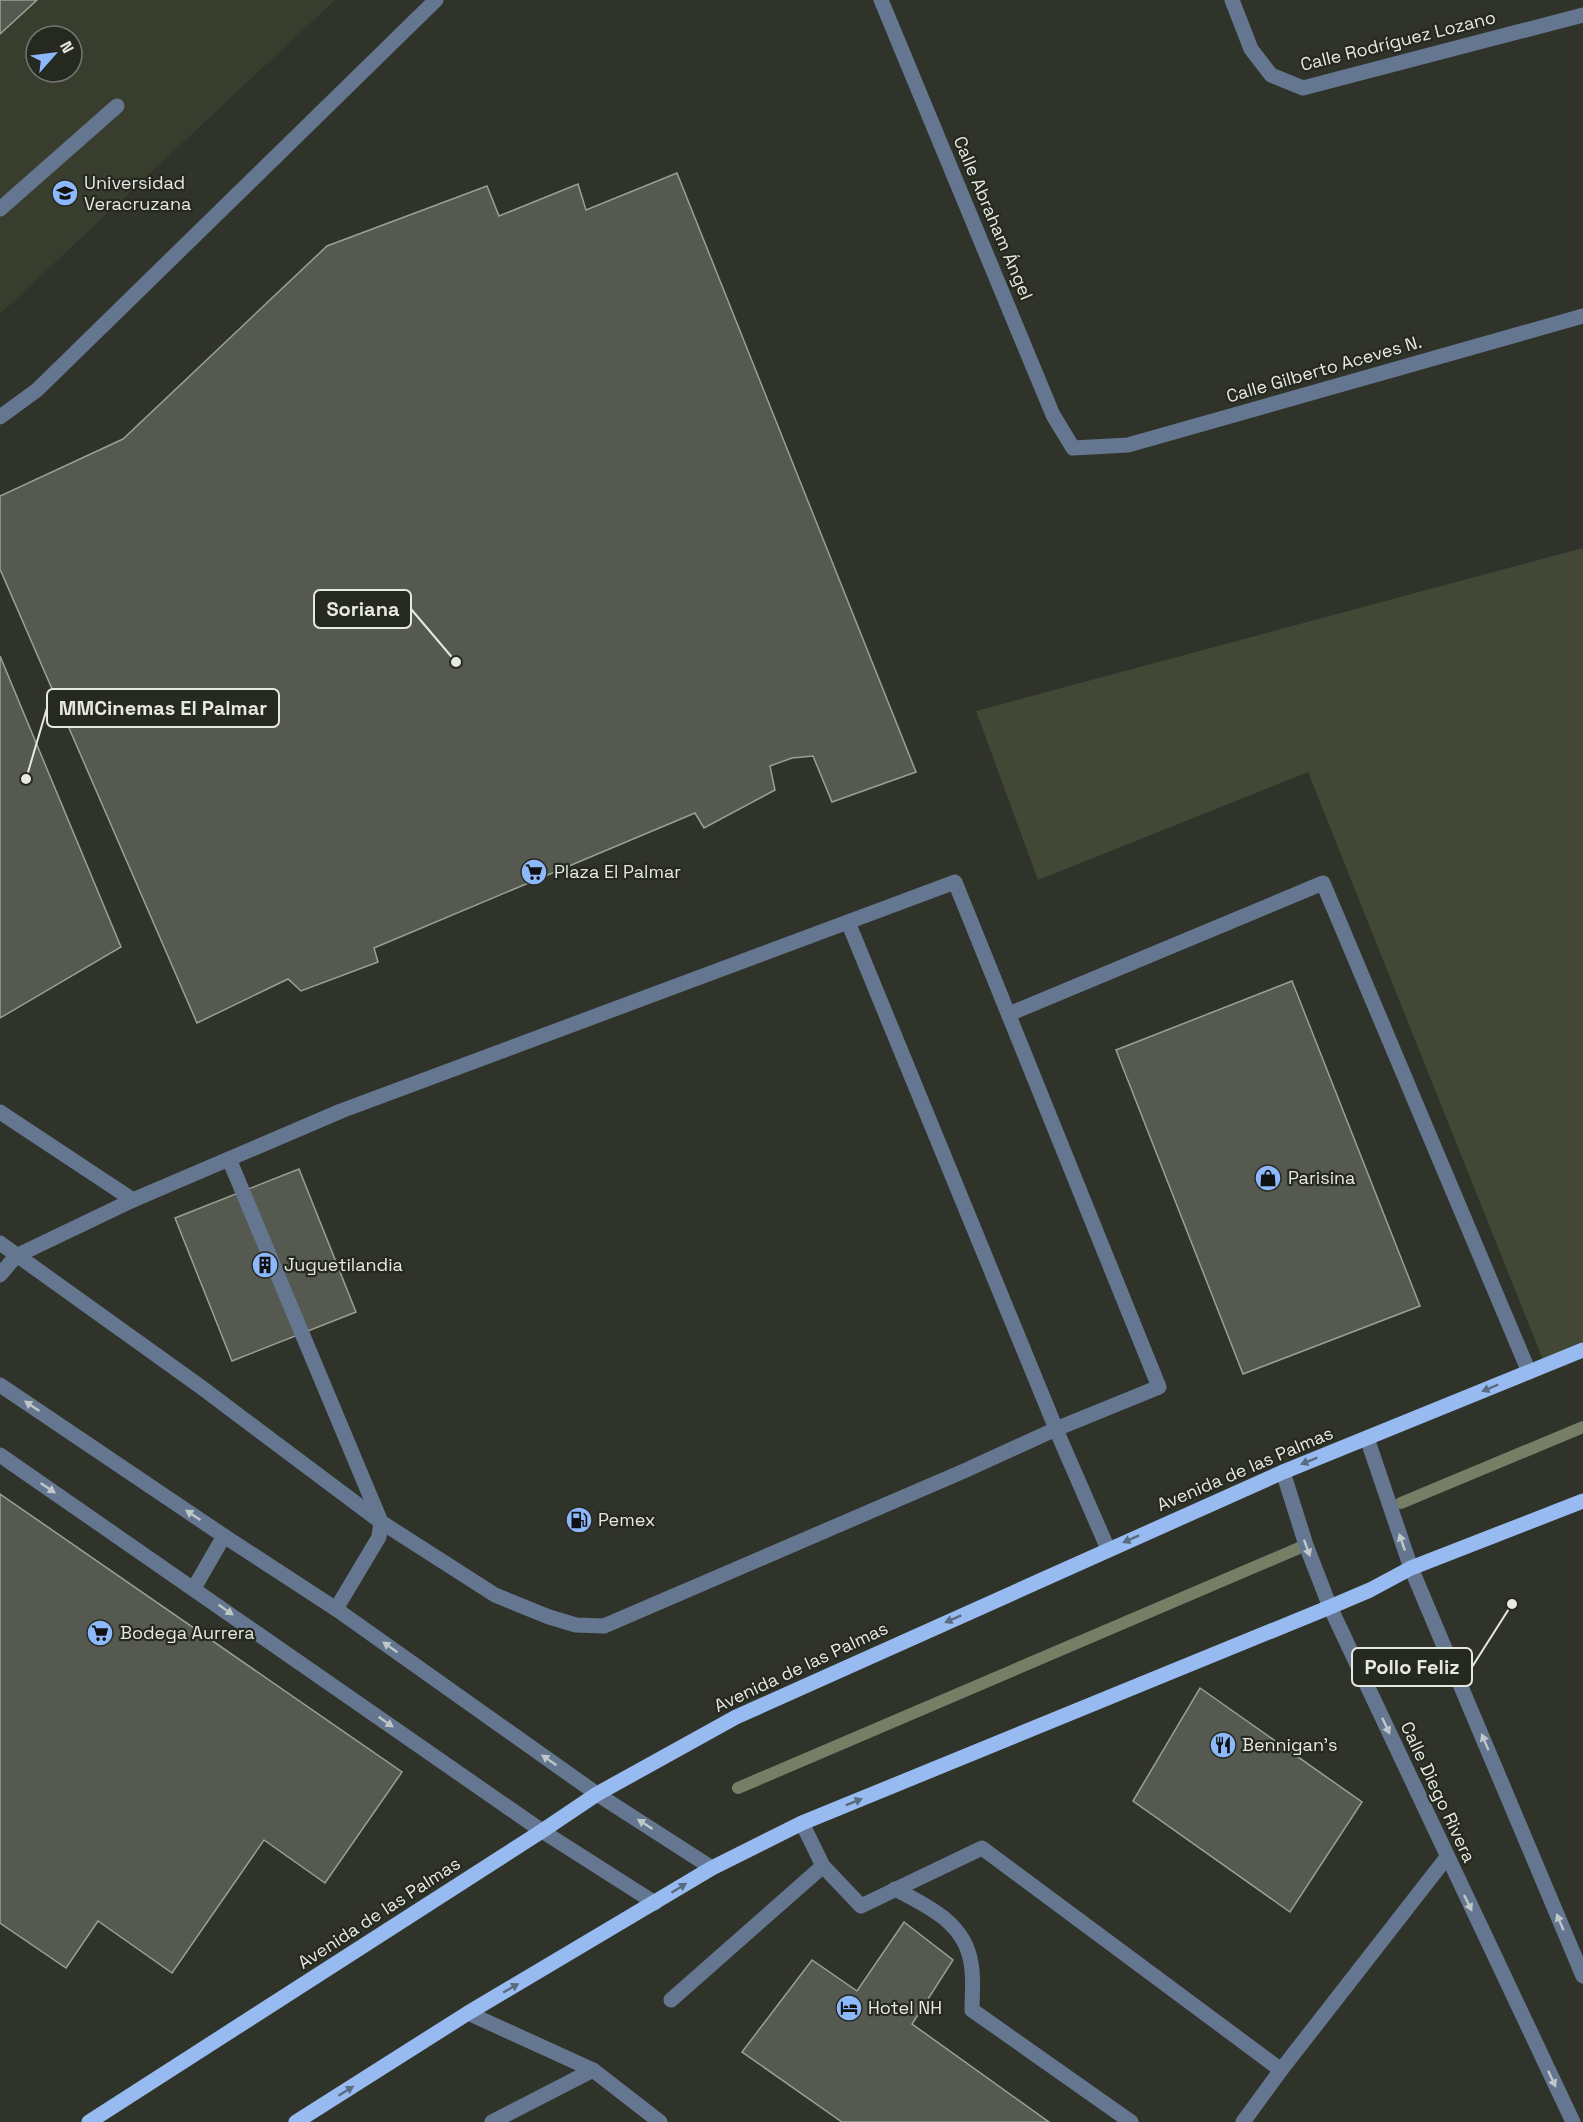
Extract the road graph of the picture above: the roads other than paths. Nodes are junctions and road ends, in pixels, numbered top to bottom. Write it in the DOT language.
graph roads {
  1 [pos="436,0"];
  2 [pos="881,0"];
  3 [pos="1232,0"];
  4 [pos="1583,15"];
  5 [pos="117,106"];
  6 [pos="0,209"];
  7 [pos="1583,316"];
  8 [pos="0,417"];
  9 [pos="1073,448"];
  10 [pos="848,922"];
  11 [pos="1009,1014"];
  12 [pos="0,1112"];
  13 [pos="229,1159"];
  14 [pos="133,1200"];
  15 [pos="0,1243"];
  16 [pos="15,1256"];
  17 [pos="0,1275"];
  18 [pos="1583,1350"];
  19 [pos="1529,1372"];
  20 [pos="0,1385"];
  21 [pos="1056,1429"];
  22 [pos="1367,1438"];
  23 [pos="0,1455"];
  24 [pos="1283,1472"];
  25 [pos="1583,1501"];
  26 [pos="381,1522"];
  27 [pos="224,1536"];
  28 [pos="1108,1549"];
  29 [pos="1411,1568"];
  30 [pos="194,1588"];
  31 [pos="1330,1607"];
  32 [pos="336,1609"];
  33 [pos="597,1794"];
  34 [pos="802,1823"];
  35 [pos="542,1831"];
  36 [pos="1447,1857"];
  37 [pos="822,1866"];
  38 [pos="712,1868"];
  39 [pos="895,1889"];
  40 [pos="655,1903"];
  41 [pos="1583,1976"];
  42 [pos="670,2000"];
  43 [pos="468,2013"];
  44 [pos="593,2070"];
  45 [pos="1281,2070"];
  46 [pos="89,2122"];
  47 [pos="296,2122"];
  48 [pos="492,2122"];
  49 [pos="660,2122"];
  50 [pos="1131,2122"];
  51 [pos="1243,2122"];
  52 [pos="1573,2122"];
  1 -- 8 [label="street"];
  2 -- 9 [label="street, Calle Abraham Ángel"];
  3 -- 4 [label="street, Calle Rodríguez Lozano"];
  5 -- 6 [label="street"];
  7 -- 9 [label="street, Calle Gilberto Aceves N."];
  10 -- 11 [label="street"];
  10 -- 13 [label="street"];
  10 -- 21 [label="street"];
  11 -- 19 [label="street"];
  11 -- 21 [label="street"];
  12 -- 14 [label="street"];
  13 -- 14 [label="street"];
  13 -- 26 [label="street"];
  14 -- 16 [label="street"];
  15 -- 16 [label="street"];
  16 -- 17 [label="street"];
  16 -- 26 [label="street"];
  18 -- 19 [label="main road, Avenida de las Palmas"];
  19 -- 22 [label="main road, Avenida de las Palmas, one-way"];
  27 -- 20 [label="street, one-way"];
  21 -- 26 [label="street"];
  21 -- 28 [label="street"];
  22 -- 24 [label="main road, Avenida de las Palmas, one-way"];
  29 -- 22 [label="street, one-way"];
  23 -- 30 [label="street, one-way"];
  24 -- 28 [label="main road, Avenida de las Palmas, one-way"];
  24 -- 31 [label="street, Calle Diego Rivera, one-way"];
  25 -- 29 [label="main road"];
  26 -- 32 [label="street"];
  27 -- 30 [label="street"];
  27 -- 32 [label="street"];
  28 -- 33 [label="main road, Avenida de las Palmas, one-way"];
  29 -- 31 [label="main road"];
  41 -- 29 [label="street, one-way"];
  30 -- 35 [label="street, one-way"];
  34 -- 31 [label="main road, one-way"];
  31 -- 36 [label="street, Calle Diego Rivera, one-way"];
  33 -- 32 [label="street, one-way"];
  33 -- 35 [label="main road, Avenida de las Palmas"];
  38 -- 33 [label="street, one-way"];
  34 -- 37 [label="street"];
  34 -- 38 [label="main road"];
  35 -- 40 [label="street"];
  35 -- 46 [label="main road, Avenida de las Palmas"];
  36 -- 45 [label="street"];
  36 -- 52 [label="street, Calle Diego Rivera, one-way"];
  37 -- 39 [label="street"];
  37 -- 42 [label="street"];
  40 -- 38 [label="main road, one-way"];
  39 -- 45 [label="street"];
  39 -- 50 [label="street"];
  43 -- 40 [label="main road, one-way"];
  43 -- 44 [label="street"];
  47 -- 43 [label="main road, one-way"];
  44 -- 48 [label="street"];
  44 -- 49 [label="street"];
  45 -- 51 [label="street"];
}
